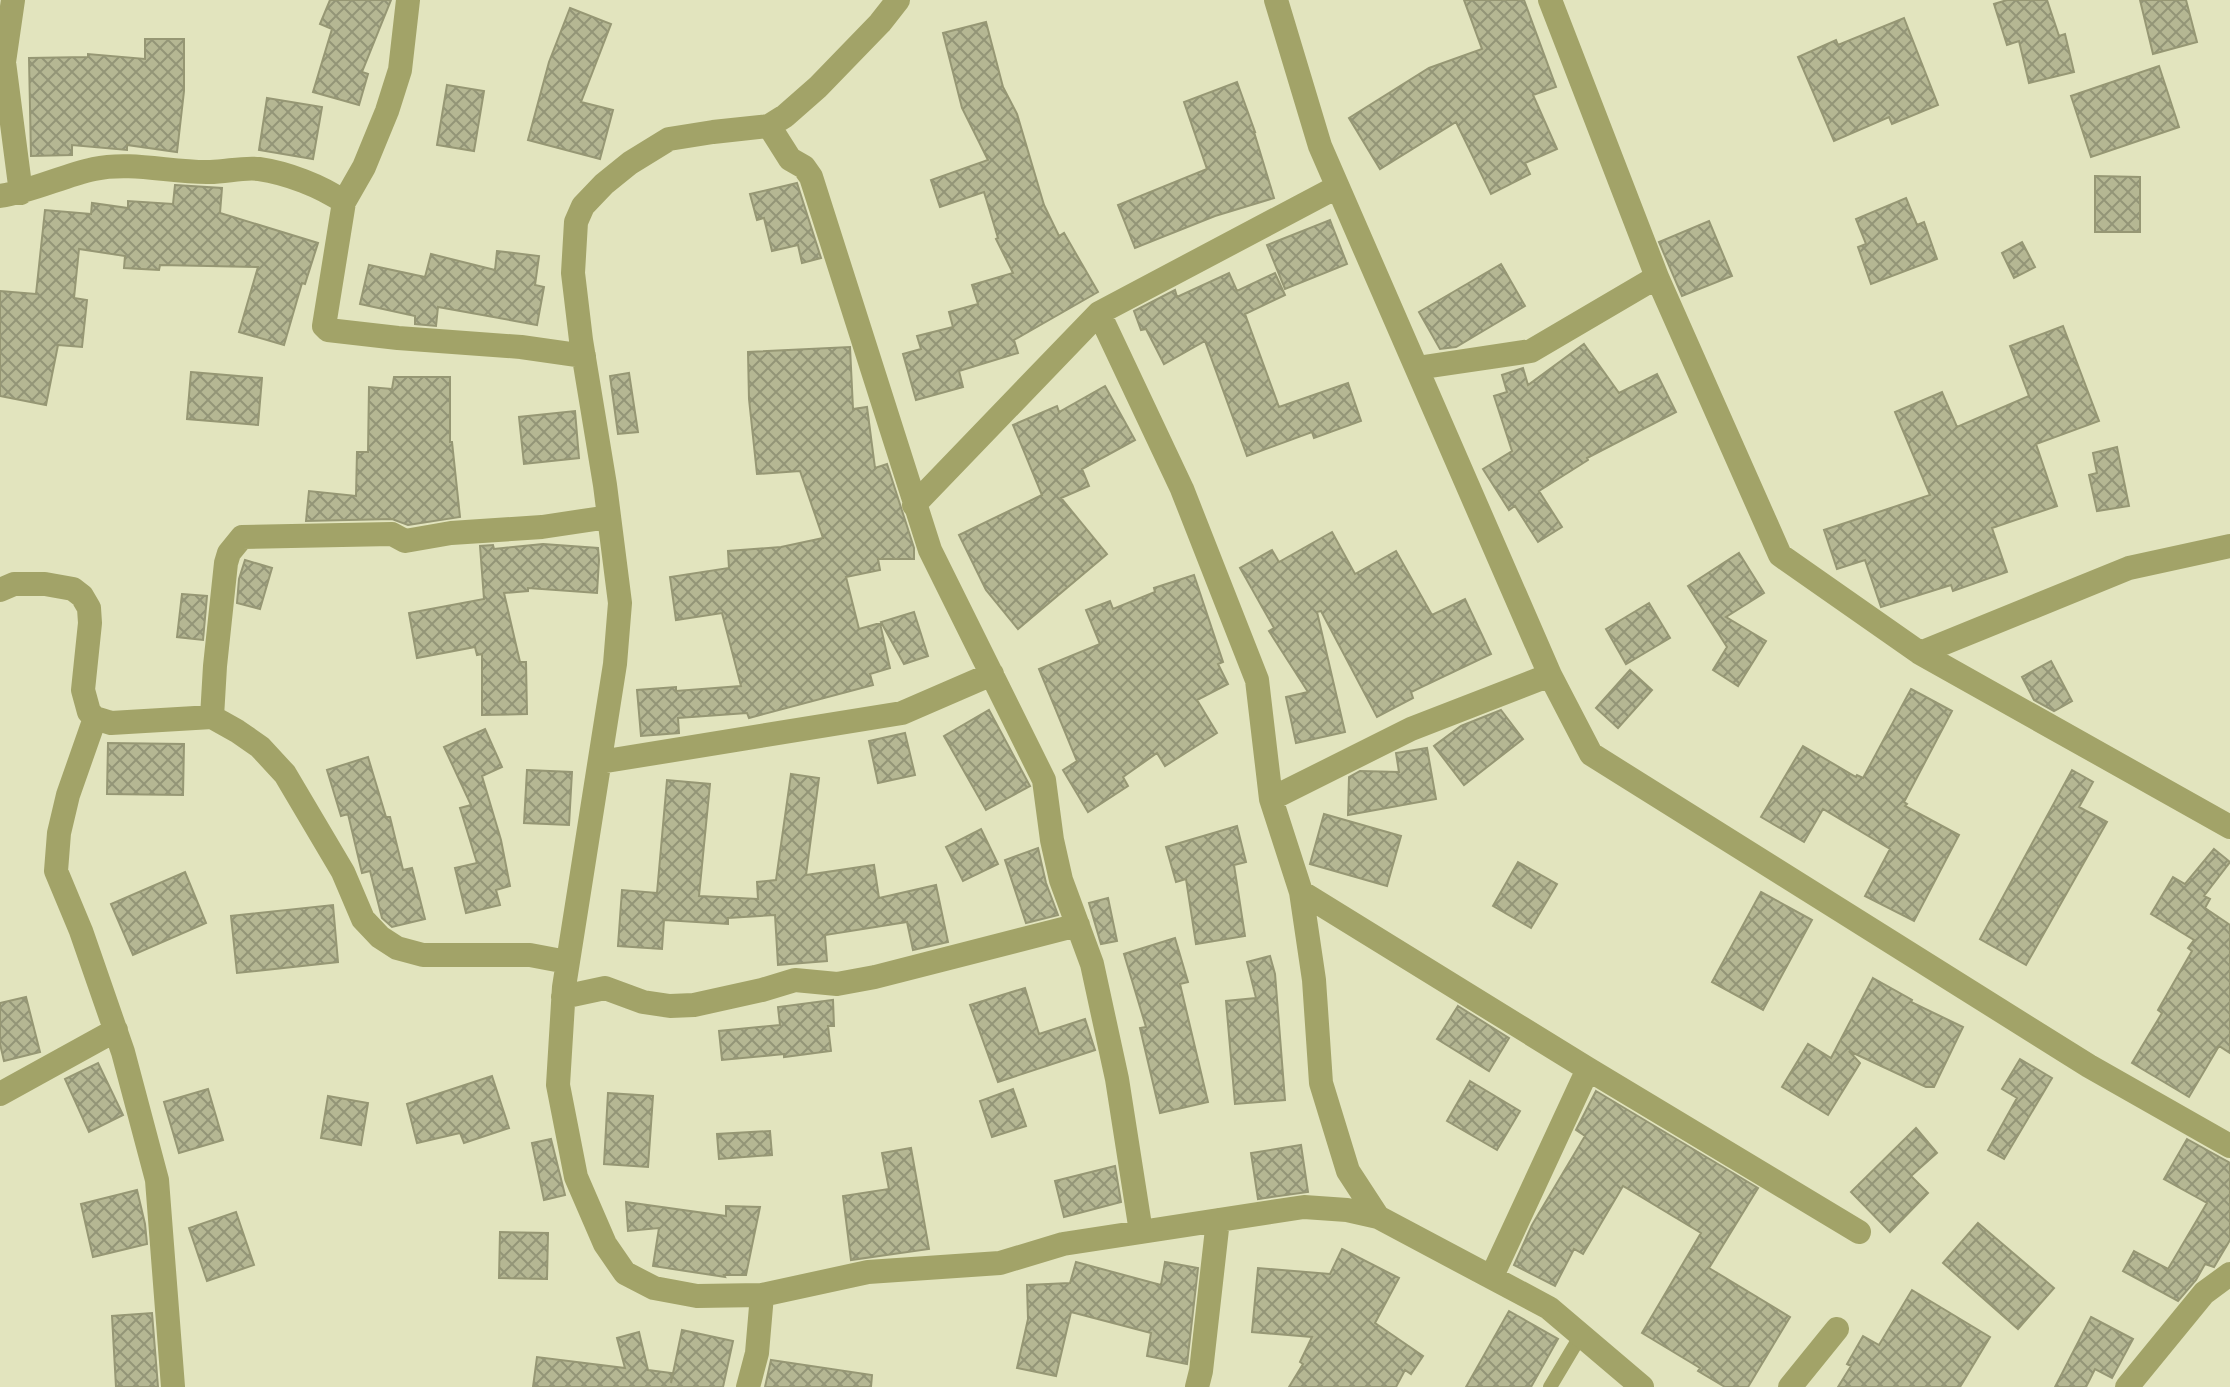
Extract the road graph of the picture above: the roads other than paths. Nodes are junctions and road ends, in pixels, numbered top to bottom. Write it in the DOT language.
graph roads {
  1 [pos="13,0"];
  2 [pos="408,0"];
  3 [pos="898,0"];
  4 [pos="1276,0"];
  5 [pos="1550,0"];
  6 [pos="769,126"];
  7 [pos="1337,187"];
  8 [pos="10,194"];
  9 [pos="344,202"];
  10 [pos="1657,277"];
  11 [pos="1099,313"];
  12 [pos="584,356"];
  13 [pos="1417,368"];
  14 [pos="914,505"];
  15 [pos="609,517"];
  16 [pos="2230,546"];
  17 [pos="0,590"];
  18 [pos="1920,653"];
  19 [pos="992,674"];
  20 [pos="1550,675"];
  21 [pos="212,717"];
  22 [pos="95,718"];
  23 [pos="600,762"];
  24 [pos="1271,799"];
  25 [pos="2230,827"];
  26 [pos="1301,892"];
  27 [pos="1078,925"];
  28 [pos="567,962"];
  29 [pos="563,997"];
  30 [pos="116,1030"];
  31 [pos="1588,1069"];
  32 [pos="0,1094"];
  33 [pos="2230,1146"];
  34 [pos="1378,1217"];
  35 [pos="1218,1220"];
  36 [pos="1141,1232"];
  37 [pos="1859,1232"];
  38 [pos="2230,1274"];
  39 [pos="1492,1276"];
  40 [pos="762,1295"];
  41 [pos="1837,1329"];
  42 [pos="1581,1335"];
  43 [pos="173,1387"];
  44 [pos="748,1387"];
  45 [pos="1197,1387"];
  46 [pos="1550,1387"];
  47 [pos="1642,1387"];
  48 [pos="1790,1387"];
  49 [pos="2127,1387"];
  1 -- 8 [label="street"];
  2 -- 9 [label="street"];
  3 -- 6 [label="street"];
  4 -- 7 [label="street"];
  5 -- 10 [label="street"];
  6 -- 12 [label="street"];
  6 -- 14 [label="street"];
  7 -- 11 [label="street"];
  7 -- 13 [label="street"];
  8 -- 9 [label="street"];
  9 -- 12 [label="street"];
  10 -- 13 [label="street"];
  10 -- 18 [label="street"];
  11 -- 14 [label="street"];
  11 -- 24 [label="street"];
  12 -- 15 [label="street"];
  13 -- 20 [label="street"];
  14 -- 19 [label="street"];
  15 -- 21 [label="street"];
  15 -- 23 [label="street"];
  16 -- 18 [label="street"];
  17 -- 22 [label="street"];
  18 -- 25 [label="street"];
  19 -- 23 [label="street"];
  19 -- 27 [label="street"];
  20 -- 24 [label="street"];
  20 -- 33 [label="street"];
  21 -- 22 [label="street"];
  21 -- 28 [label="street"];
  22 -- 30 [label="street"];
  23 -- 28 [label="street"];
  24 -- 26 [label="street"];
  26 -- 31 [label="street"];
  26 -- 34 [label="street"];
  27 -- 29 [label="street"];
  27 -- 36 [label="street"];
  28 -- 29 [label="street"];
  29 -- 40 [label="street"];
  30 -- 32 [label="street"];
  30 -- 43 [label="street"];
  31 -- 37 [label="street"];
  31 -- 39 [label="street"];
  34 -- 35 [label="street"];
  34 -- 39 [label="street"];
  35 -- 36 [label="street"];
  35 -- 45 [label="street"];
  36 -- 40 [label="street"];
  38 -- 49 [label="street"];
  39 -- 42 [label="street"];
  40 -- 44 [label="street"];
  41 -- 48 [label="street"];
  42 -- 46 [label="lane"];
  42 -- 47 [label="street"];
}
